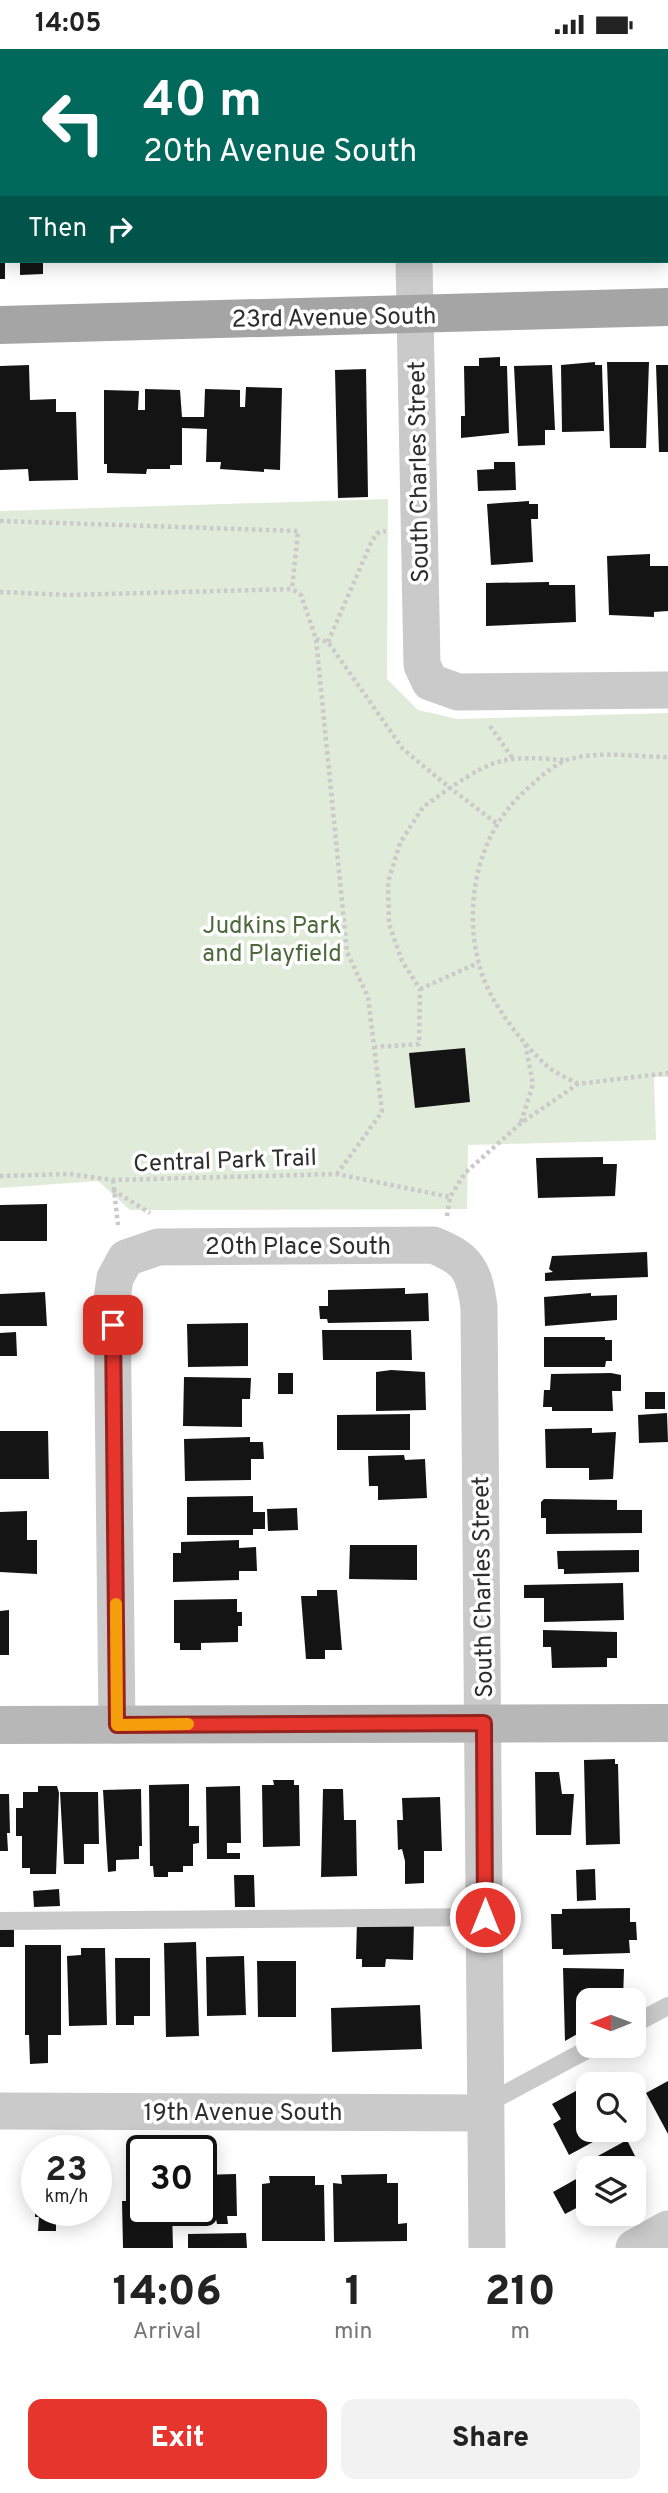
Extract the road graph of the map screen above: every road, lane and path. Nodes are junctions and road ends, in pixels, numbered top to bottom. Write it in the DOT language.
graph roads {
  1 [pos="414,263"];
  2 [pos="668,307"];
  3 [pos="414,315"];
  4 [pos="0,325"];
  5 [pos="0,521"];
  6 [pos="396,528"];
  7 [pos="292,589"];
  8 [pos="0,592"];
  9 [pos="316,639"];
  10 [pos="328,642"];
  11 [pos="668,690"];
  12 [pos="488,722"];
  13 [pos="512,757"];
  14 [pos="668,757"];
  15 [pos="566,760"];
  16 [pos="450,789"];
  17 [pos="496,823"];
  18 [pos="478,963"];
  19 [pos="420,989"];
  20 [pos="524,1039"];
  21 [pos="375,1047"];
  22 [pos="668,1073"];
  23 [pos="578,1084"];
  24 [pos="521,1123"];
  25 [pos="337,1174"];
  26 [pos="0,1176"];
  27 [pos="113,1180"];
  28 [pos="114,1190"];
  29 [pos="450,1197"];
  30 [pos="154,1215"];
  31 [pos="446,1219"];
  32 [pos="122,1244"];
  33 [pos="467,1265"];
  34 [pos="484,1723"];
  35 [pos="668,1723"];
  36 [pos="0,1725"];
  37 [pos="117,1725"];
  38 [pos="485,1917"];
  39 [pos="0,1921"];
  40 [pos="668,2006"];
  41 [pos="646,2018"];
  42 [pos="576,2056"];
  43 [pos="486,2109"];
  44 [pos="0,2111"];
  45 [pos="668,2229"];
  46 [pos="486,2248"];
  47 [pos="634,2248"];
  1 -- 3 [label="street, South Charles Street"];
  2 -- 3 [label="main road, 23rd Avenue South"];
  3 -- 4 [label="main road, 23rd Avenue South"];
  3 -- 11 [label="street, South Charles Street"];
  5 -- 7 [label="path"];
  6 -- 10 [label="path"];
  7 -- 8 [label="path"];
  7 -- 9 [label="path"];
  9 -- 10 [label="path"];
  9 -- 21 [label="path"];
  10 -- 16 [label="path"];
  12 -- 13 [label="path"];
  13 -- 15 [label="path"];
  13 -- 16 [label="path"];
  14 -- 15 [label="path"];
  15 -- 17 [label="path"];
  16 -- 17 [label="path"];
  16 -- 19 [label="path"];
  17 -- 18 [label="path"];
  18 -- 19 [label="path"];
  18 -- 20 [label="path"];
  19 -- 21 [label="path"];
  20 -- 23 [label="path"];
  20 -- 24 [label="path"];
  21 -- 25 [label="path"];
  22 -- 23 [label="path"];
  23 -- 24 [label="path"];
  24 -- 29 [label="path"];
  25 -- 27 [label="path, Central Park Trail"];
  25 -- 29 [label="path, Central Park Trail"];
  26 -- 27 [label="path, Central Park Trail"];
  27 -- 28 [label="path"];
  28 -- 30 [label="path"];
  28 -- 32 [label="path"];
  29 -- 31 [label="path"];
  32 -- 33 [label="street, 20th Place South"];
  32 -- 37 [label="street"];
  33 -- 34 [label="street, South Charles Street"];
  34 -- 35 [label="street"];
  34 -- 37 [label="street"];
  34 -- 38 [label="street, South Charles Street"];
  36 -- 37 [label="street"];
  38 -- 39 [label="lane"];
  38 -- 43 [label="street, South Charles Street"];
  40 -- 41 [label="lane"];
  42 -- 43 [label="lane"];
  43 -- 44 [label="street, 19th Avenue South"];
  43 -- 46 [label="street, South Charles Street"];
  45 -- 47 [label="street"];
}
